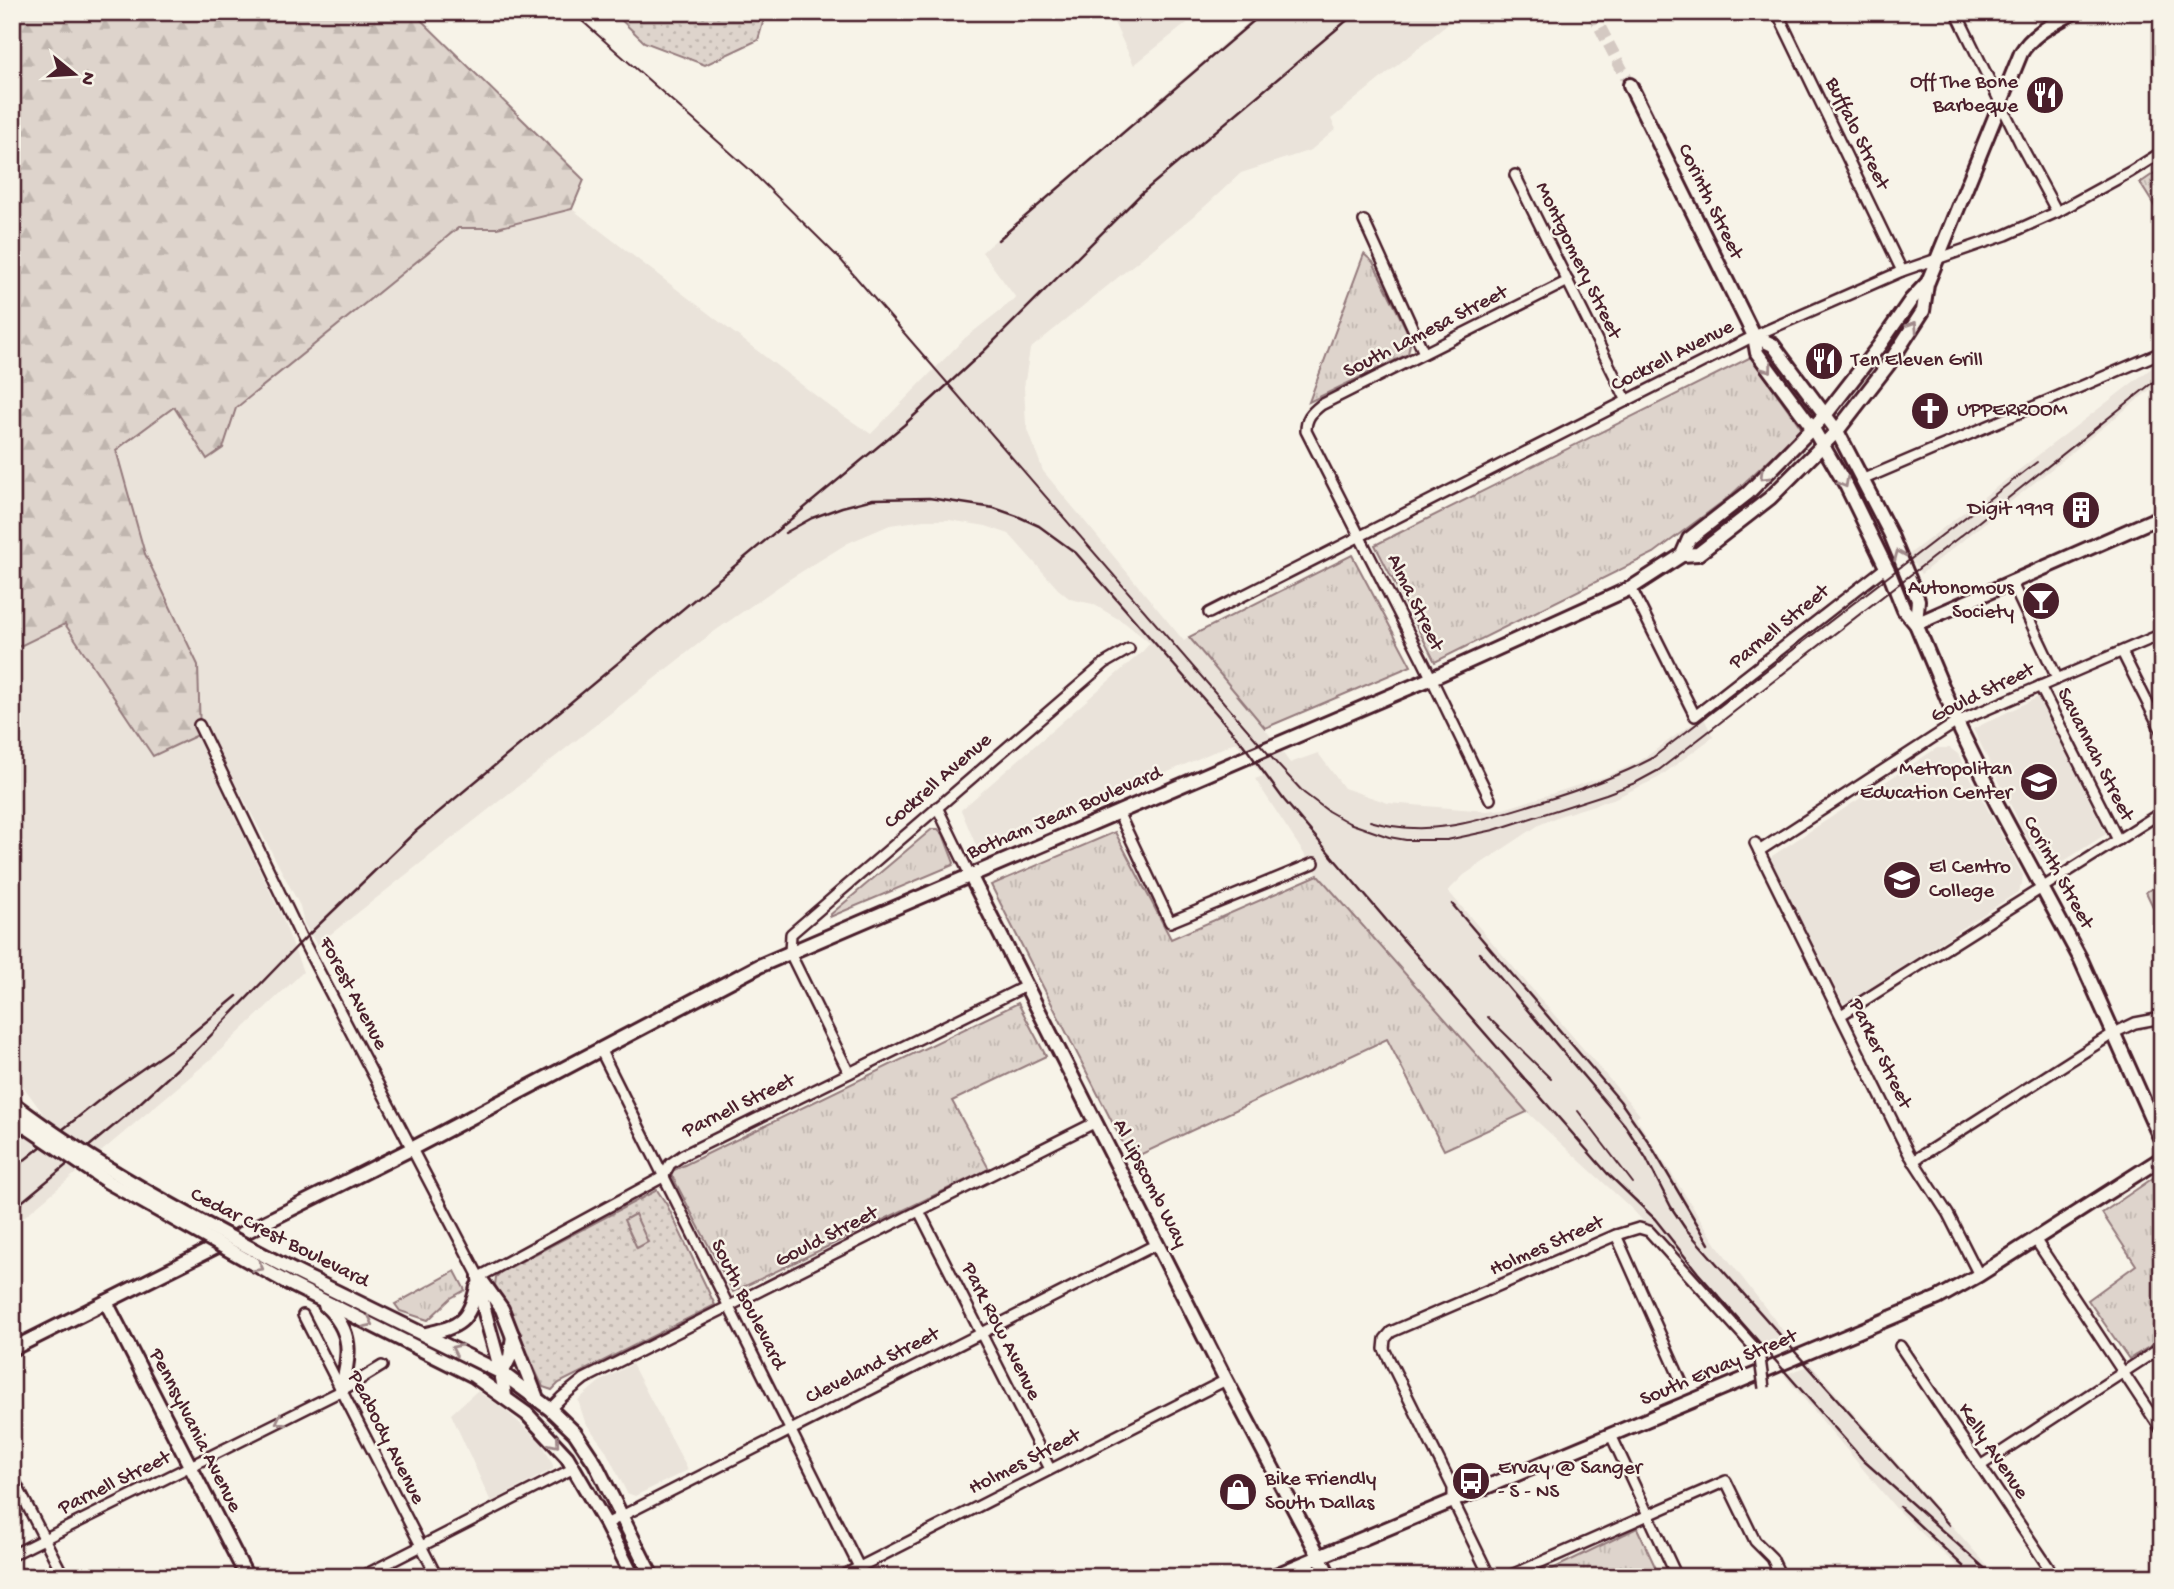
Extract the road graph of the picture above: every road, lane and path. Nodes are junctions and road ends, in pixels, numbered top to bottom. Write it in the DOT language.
graph roads {
  1 [pos="1777,12"];
  2 [pos="1956,12"];
  3 [pos="2074,12"];
  4 [pos="1630,85"];
  5 [pos="2000,103"];
  6 [pos="2162,152"];
  7 [pos="1515,175"];
  8 [pos="2057,212"];
  9 [pos="1364,221"];
  10 [pos="1937,259"];
  11 [pos="1902,271"];
  12 [pos="1568,281"];
  13 [pos="1927,284"];
  14 [pos="1754,336"];
  15 [pos="2162,352"];
  16 [pos="1424,353"];
  17 [pos="1627,401"];
  18 [pos="1825,414"];
  19 [pos="1306,422"];
  20 [pos="1812,427"];
  21 [pos="1837,431"];
  22 [pos="1823,446"];
  23 [pos="1864,479"];
  24 [pos="2162,516"];
  25 [pos="1360,535"];
  26 [pos="1682,555"];
  27 [pos="1886,567"];
  28 [pos="2011,581"];
  29 [pos="1631,588"];
  30 [pos="1209,613"];
  31 [pos="1916,624"];
  32 [pos="2162,634"];
  33 [pos="1129,649"];
  34 [pos="2122,652"];
  35 [pos="1432,678"];
  36 [pos="2057,678"];
  37 [pos="2039,686"];
  38 [pos="1957,722"];
  39 [pos="199,725"];
  40 [pos="2162,732"];
  41 [pos="1489,799"];
  42 [pos="936,807"];
  43 [pos="1118,812"];
  44 [pos="2162,812"];
  45 [pos="2118,840"];
  46 [pos="1757,847"];
  47 [pos="1314,863"];
  48 [pos="970,875"];
  49 [pos="2043,886"];
  50 [pos="790,953"];
  51 [pos="1026,986"];
  52 [pos="1841,1016"];
  53 [pos="2162,1018"];
  54 [pos="2114,1032"];
  55 [pos="600,1049"];
  56 [pos="849,1073"];
  57 [pos="12,1103"];
  58 [pos="12,1117"];
  59 [pos="1096,1122"];
  60 [pos="2162,1142"];
  61 [pos="413,1148"];
  62 [pos="2162,1158"];
  63 [pos="1913,1161"];
  64 [pos="663,1177"];
  65 [pos="919,1211"];
  66 [pos="1616,1235"];
  67 [pos="2035,1239"];
  68 [pos="1157,1244"];
  69 [pos="1979,1275"];
  70 [pos="290,1276"];
  71 [pos="480,1277"];
  72 [pos="317,1297"];
  73 [pos="106,1302"];
  74 [pos="728,1308"];
  75 [pos="303,1315"];
  76 [pos="513,1333"];
  77 [pos="979,1333"];
  78 [pos="426,1334"];
  79 [pos="1900,1346"];
  80 [pos="2162,1347"];
  81 [pos="12,1349"];
  82 [pos="382,1366"];
  83 [pos="2123,1371"];
  84 [pos="502,1373"];
  85 [pos="474,1376"];
  86 [pos="1226,1380"];
  87 [pos="1682,1383"];
  88 [pos="1764,1388"];
  89 [pos="341,1391"];
  90 [pos="505,1397"];
  91 [pos="536,1397"];
  92 [pos="550,1409"];
  93 [pos="791,1429"];
  94 [pos="2162,1431"];
  95 [pos="1611,1435"];
  96 [pos="1980,1466"];
  97 [pos="190,1467"];
  98 [pos="574,1468"];
  99 [pos="1050,1469"];
  100 [pos="12,1476"];
  101 [pos="1453,1501"];
  102 [pos="622,1516"];
  103 [pos="1648,1517"];
  104 [pos="606,1524"];
  105 [pos="45,1538"];
  106 [pos="421,1546"];
  107 [pos="12,1555"];
  108 [pos="1319,1556"];
  109 [pos="859,1567"];
  110 [pos="64,1577"];
  111 [pos="247,1577"];
  112 [pos="361,1577"];
  113 [pos="437,1577"];
  114 [pos="633,1577"];
  115 [pos="652,1577"];
  116 [pos="840,1577"];
  117 [pos="864,1577"];
  118 [pos="1271,1577"];
  119 [pos="1330,1577"];
  120 [pos="1490,1577"];
  121 [pos="1507,1577"];
  122 [pos="1677,1577"];
  123 [pos="1781,1577"];
  124 [pos="2055,1577"];
  1 -- 11 [label="street, Buffalo Street"];
  2 -- 5 [label="street"];
  3 -- 5 [label="main road, Botham Jean Boulevard"];
  4 -- 14 [label="main road, Corinth Street"];
  5 -- 8 [label="street"];
  5 -- 10 [label="main road, Botham Jean Boulevard"];
  6 -- 8 [label="street, Cockrell Avenue"];
  7 -- 12 [label="street, Montgomery Street"];
  8 -- 10 [label="street, Cockrell Avenue"];
  9 -- 16 [label="street"];
  10 -- 11 [label="street, Cockrell Avenue"];
  10 -- 13 [label="main road, Botham Jean Boulevard"];
  11 -- 14 [label="street, Cockrell Avenue"];
  12 -- 16 [label="street, South Lamesa Street"];
  12 -- 17 [label="street, Montgomery Street"];
  13 -- 18 [label="main road, Botham Jean Boulevard"];
  21 -- 13 [label="main road, Botham Jean Boulevard, one-way"];
  14 -- 17 [label="street, Cockrell Avenue"];
  14 -- 18 [label="main road, Corinth Street"];
  14 -- 20 [label="main road, Corinth Street, one-way"];
  15 -- 23 [label="street"];
  16 -- 19 [label="street, South Lamesa Street"];
  17 -- 25 [label="street, Cockrell Avenue"];
  18 -- 20 [label="main road, Botham Jean Boulevard"];
  18 -- 21 [label="main road, Corinth Street"];
  19 -- 25 [label="street, Alma Street"];
  20 -- 22 [label="main road, Corinth Street"];
  20 -- 26 [label="main road, Botham Jean Boulevard, one-way"];
  21 -- 22 [label="main road, Botham Jean Boulevard"];
  21 -- 23 [label="main road, Corinth Street"];
  22 -- 26 [label="main road, Botham Jean Boulevard"];
  22 -- 27 [label="main road, Corinth Street, one-way"];
  31 -- 23 [label="main road, Corinth Street, one-way"];
  24 -- 28 [label="main road"];
  25 -- 30 [label="street, Cockrell Avenue"];
  25 -- 35 [label="street, Alma Street"];
  26 -- 29 [label="main road, Botham Jean Boulevard"];
  27 -- 29 [label="street, Parnell Street"];
  27 -- 31 [label="main road, Corinth Street"];
  28 -- 31 [label="main road"];
  28 -- 36 [label="street, Savannah Street"];
  29 -- 35 [label="main road, Botham Jean Boulevard"];
  31 -- 38 [label="main road, Corinth Street"];
  32 -- 34 [label="street, Gould Street"];
  33 -- 42 [label="street, Cockrell Avenue"];
  34 -- 36 [label="street, Gould Street"];
  34 -- 40 [label="street"];
  35 -- 41 [label="street, Alma Street"];
  35 -- 43 [label="main road, Botham Jean Boulevard"];
  36 -- 37 [label="street, Gould Street"];
  37 -- 38 [label="street, Gould Street"];
  37 -- 45 [label="street, Savannah Street"];
  38 -- 46 [label="street, Gould Street"];
  38 -- 49 [label="main road, Corinth Street"];
  39 -- 61 [label="street, Forest Avenue"];
  42 -- 48 [label="street, Al Lipscomb Way"];
  42 -- 50 [label="street, Cockrell Avenue"];
  43 -- 47 [label="street"];
  43 -- 48 [label="main road, Botham Jean Boulevard"];
  44 -- 45 [label="street"];
  45 -- 49 [label="street"];
  46 -- 52 [label="street, Parker Street"];
  48 -- 50 [label="main road, Botham Jean Boulevard"];
  48 -- 51 [label="main road, Al Lipscomb Way"];
  49 -- 52 [label="street"];
  49 -- 54 [label="main road, Corinth Street"];
  50 -- 55 [label="main road, Botham Jean Boulevard"];
  50 -- 56 [label="street"];
  51 -- 56 [label="street, Parnell Street"];
  51 -- 59 [label="main road, Al Lipscomb Way"];
  52 -- 63 [label="street, Parker Street"];
  53 -- 54 [label="street"];
  54 -- 60 [label="main road, Corinth Street"];
  54 -- 63 [label="street"];
  55 -- 61 [label="main road, Botham Jean Boulevard"];
  55 -- 64 [label="street, South Boulevard"];
  56 -- 64 [label="street, Parnell Street"];
  57 -- 70 [label="main road, Cedar Crest Boulevard, bridge"];
  58 -- 70 [label="main road, Cedar Crest Boulevard, one-way, bridge"];
  59 -- 65 [label="street, Gould Street"];
  59 -- 68 [label="main road, Al Lipscomb Way"];
  61 -- 71 [label="street, Forest Avenue"];
  61 -- 73 [label="main road"];
  62 -- 67 [label="main road, South Ervay Street"];
  63 -- 69 [label="street, Parker Street"];
  64 -- 71 [label="street, Parnell Street"];
  64 -- 74 [label="street, South Boulevard"];
  65 -- 74 [label="street, Gould Street"];
  65 -- 77 [label="street, Park Row Avenue"];
  66 -- 87 [label="street"];
  66 -- 88 [label="street, Holmes Street, bridge"];
  66 -- 101 [label="street, Holmes Street"];
  67 -- 69 [label="main road, South Ervay Street"];
  67 -- 83 [label="street"];
  68 -- 77 [label="street, Cleveland Street"];
  68 -- 86 [label="main road, Al Lipscomb Way"];
  69 -- 95 [label="main road, South Ervay Street"];
  70 -- 72 [label="main road, Cedar Crest Boulevard"];
  70 -- 78 [label="main road, Cedar Crest Boulevard"];
  71 -- 76 [label="main road"];
  71 -- 78 [label="main road"];
  71 -- 84 [label="main road"];
  72 -- 85 [label="main road, Cedar Crest Boulevard, one-way"];
  72 -- 89 [label="main road"];
  73 -- 81 [label="main road"];
  73 -- 97 [label="main road, Pennsylvania Avenue"];
  74 -- 92 [label="street, Gould Street"];
  74 -- 93 [label="street, South Boulevard"];
  75 -- 89 [label="street, Peabody Avenue"];
  76 -- 84 [label="main road"];
  76 -- 91 [label="main road"];
  77 -- 93 [label="street, Cleveland Street"];
  77 -- 99 [label="street, Park Row Avenue"];
  84 -- 78 [label="main road, Cedar Crest Boulevard, one-way"];
  79 -- 96 [label="street, Kelly Avenue"];
  80 -- 83 [label="street"];
  82 -- 89 [label="street, Parnell Street"];
  83 -- 94 [label="street"];
  83 -- 96 [label="street"];
  84 -- 85 [label="main road"];
  84 -- 90 [label="main road"];
  84 -- 91 [label="main road, Cedar Crest Boulevard"];
  85 -- 90 [label="main road, Cedar Crest Boulevard"];
  86 -- 99 [label="street, Holmes Street"];
  86 -- 108 [label="main road, Al Lipscomb Way"];
  89 -- 97 [label="street, Parnell Street, one-way"];
  89 -- 106 [label="street, Peabody Avenue"];
  90 -- 98 [label="main road, Cedar Crest Boulevard, one-way"];
  91 -- 92 [label="main road, Cedar Crest Boulevard"];
  92 -- 102 [label="main road, Cedar Crest Boulevard"];
  93 -- 102 [label="street, Cleveland Street"];
  93 -- 109 [label="street, South Boulevard"];
  95 -- 101 [label="main road, South Ervay Street"];
  95 -- 103 [label="street"];
  96 -- 124 [label="street, Kelly Avenue"];
  97 -- 105 [label="street, Parnell Street"];
  97 -- 111 [label="main road, Pennsylvania Avenue"];
  98 -- 104 [label="main road, Cedar Crest Boulevard"];
  98 -- 106 [label="street"];
  99 -- 109 [label="street, Holmes Street"];
  100 -- 105 [label="street"];
  101 -- 108 [label="main road, South Ervay Street"];
  101 -- 120 [label="street"];
  102 -- 104 [label="street, Cleveland Street"];
  102 -- 115 [label="main road, Cedar Crest Boulevard"];
  103 -- 121 [label="street"];
  103 -- 122 [label="street"];
  103 -- 123 [label="street"];
  104 -- 114 [label="main road, Cedar Crest Boulevard"];
  105 -- 107 [label="street, Parnell Street"];
  105 -- 110 [label="street"];
  106 -- 112 [label="street"];
  106 -- 113 [label="street, Peabody Avenue"];
  108 -- 118 [label="main road, South Ervay Street"];
  108 -- 119 [label="main road, Al Lipscomb Way"];
  109 -- 116 [label="street, Holmes Street"];
  109 -- 117 [label="street, South Boulevard"];
}
